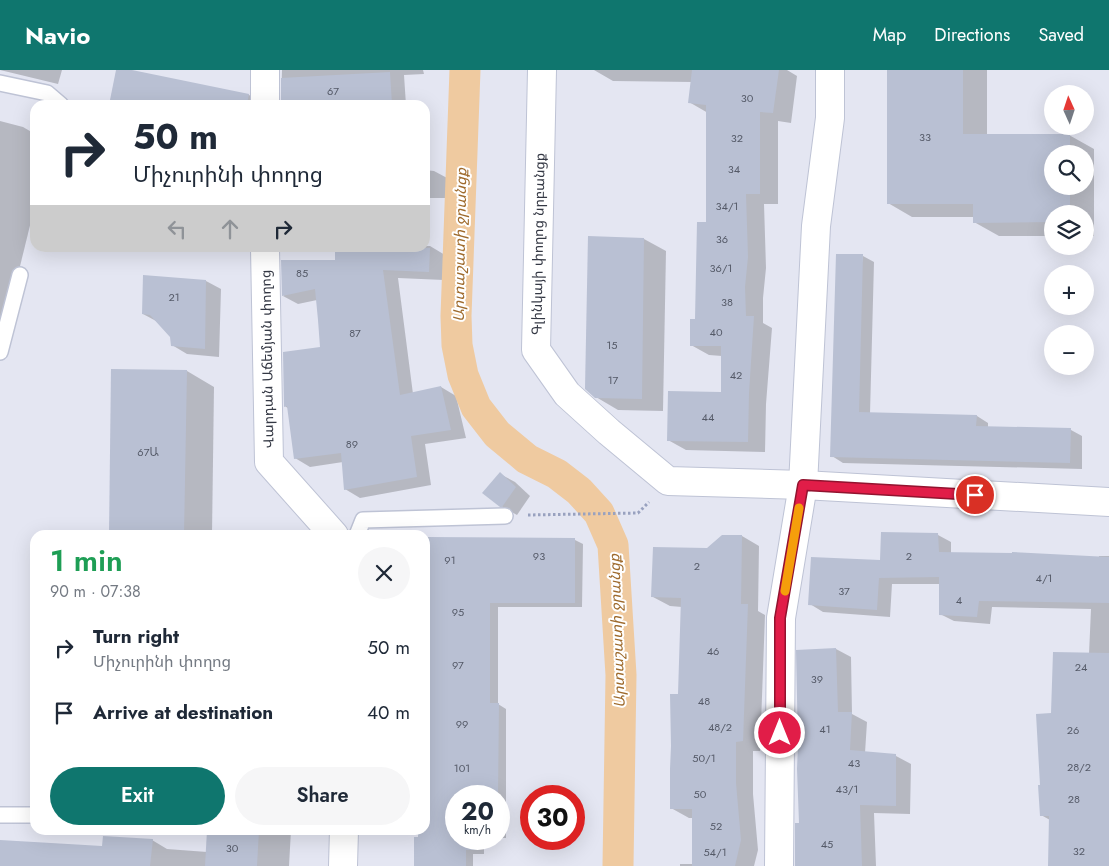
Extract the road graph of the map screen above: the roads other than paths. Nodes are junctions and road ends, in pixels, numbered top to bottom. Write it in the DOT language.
graph roads {
  1 [pos="265,70"];
  2 [pos="542,70"];
  3 [pos="830,70"];
  4 [pos="0,83"];
  5 [pos="55,100"];
  6 [pos="265,100"];
  7 [pos="265,252"];
  8 [pos="20,275"];
  9 [pos="0,352"];
  10 [pos="803,485"];
  11 [pos="1109,502"];
  12 [pos="505,516"];
  13 [pos="330,530"];
  14 [pos="358,530"];
  15 [pos="0,815"];
  16 [pos="30,816"];
  17 [pos="344,835"];
  18 [pos="343,866"];
  19 [pos="779,866"];
  1 -- 6 [label="street"];
  2 -- 10 [label="street, Գլինկայի փողոց նրբանցք"];
  3 -- 10 [label="street"];
  4 -- 5 [label="lane"];
  7 -- 13 [label="street, Վարդան Աճեմյան փողոց"];
  8 -- 9 [label="lane"];
  10 -- 11 [label="street"];
  10 -- 19 [label="street"];
  12 -- 14 [label="lane"];
  15 -- 16 [label="lane"];
  17 -- 18 [label="street"];
}
